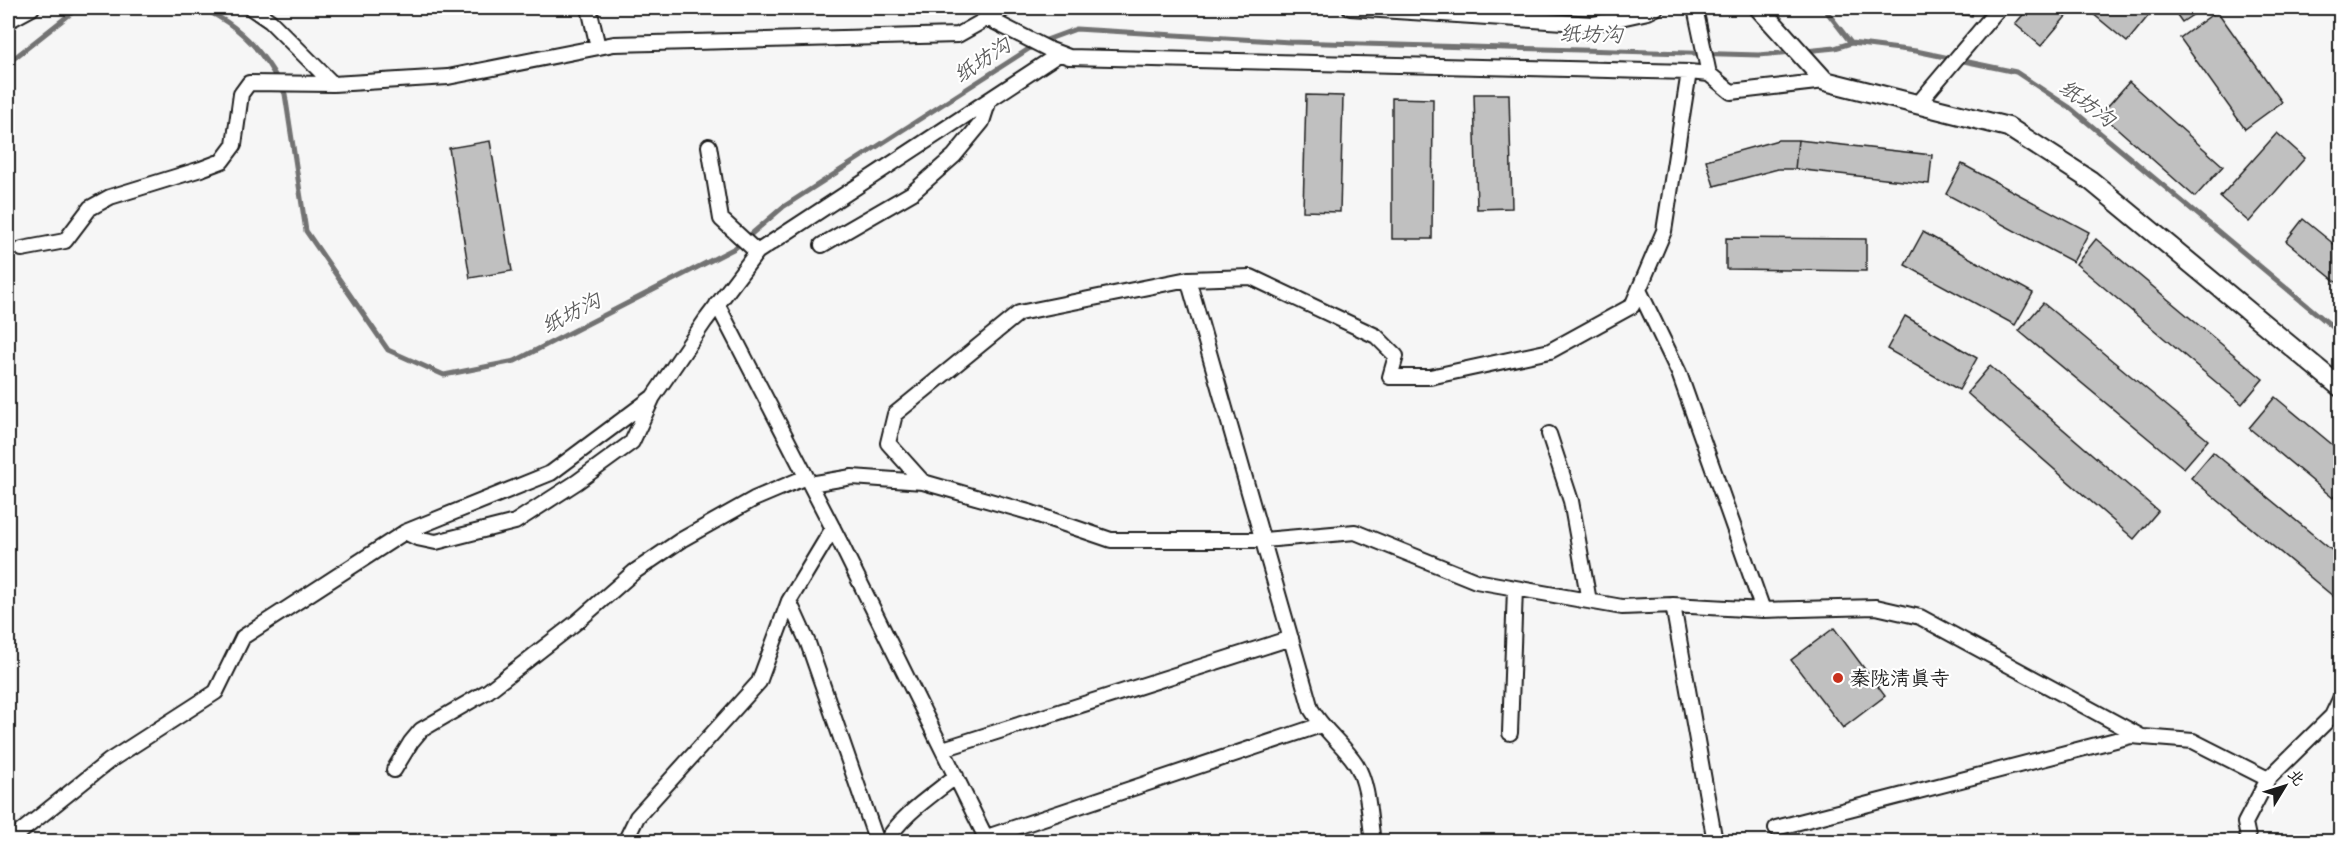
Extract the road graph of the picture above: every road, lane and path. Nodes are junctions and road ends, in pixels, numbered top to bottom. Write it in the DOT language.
graph roads {
  1 [pos="32,8"];
  2 [pos="251,8"];
  3 [pos="589,8"];
  4 [pos="1006,8"];
  5 [pos="1350,8"];
  6 [pos="1656,8"];
  7 [pos="1695,8"];
  8 [pos="1759,8"];
  9 [pos="1999,8"];
  10 [pos="987,18"];
  11 [pos="8,21"];
  12 [pos="598,47"];
  13 [pos="1053,51"];
  14 [pos="1708,68"];
  15 [pos="1689,72"];
  16 [pos="1825,81"];
  17 [pos="333,84"];
  18 [pos="989,100"];
  19 [pos="1917,105"];
  20 [pos="709,146"];
  21 [pos="822,245"];
  22 [pos="752,247"];
  23 [pos="22,249"];
  24 [pos="1188,279"];
  25 [pos="1639,290"];
  26 [pos="717,304"];
  27 [pos="2340,387"];
  28 [pos="653,397"];
  29 [pos="1549,434"];
  30 [pos="808,480"];
  31 [pos="923,482"];
  32 [pos="833,528"];
  33 [pos="405,532"];
  34 [pos="1264,540"];
  35 [pos="1515,588"];
  36 [pos="789,601"];
  37 [pos="1589,601"];
  38 [pos="1673,605"];
  39 [pos="1763,610"];
  40 [pos="1291,638"];
  41 [pos="2340,699"];
  42 [pos="1321,725"];
  43 [pos="1510,733"];
  44 [pos="2140,736"];
  45 [pos="943,748"];
  46 [pos="394,770"];
  47 [pos="956,776"];
  48 [pos="2268,779"];
  49 [pos="1776,828"];
  50 [pos="988,839"];
  51 [pos="8,842"];
  52 [pos="625,842"];
  53 [pos="877,842"];
  54 [pos="886,842"];
  55 [pos="1373,842"];
  56 [pos="1715,842"];
  57 [pos="2249,842"];
  1 -- 11 [label="street"];
  2 -- 17 [label="street"];
  3 -- 12 [label="street"];
  4 -- 10 [label="street"];
  5 -- 6 [label="street"];
  7 -- 14 [label="street"];
  8 -- 16 [label="street"];
  9 -- 19 [label="street"];
  10 -- 12 [label="street"];
  10 -- 13 [label="street"];
  12 -- 17 [label="street"];
  13 -- 15 [label="street"];
  13 -- 18 [label="street"];
  14 -- 15 [label="street"];
  14 -- 16 [label="street"];
  15 -- 25 [label="street"];
  16 -- 19 [label="street"];
  17 -- 23 [label="street"];
  18 -- 21 [label="street"];
  18 -- 22 [label="street"];
  19 -- 27 [label="street"];
  20 -- 22 [label="street"];
  22 -- 26 [label="street"];
  24 -- 25 [label="street"];
  24 -- 31 [label="street"];
  24 -- 34 [label="street"];
  25 -- 39 [label="street"];
  26 -- 28 [label="street"];
  26 -- 30 [label="street"];
  28 -- 33 [label="street"];
  28 -- 33 [label="street"];
  29 -- 37 [label="street"];
  30 -- 31 [label="street"];
  30 -- 32 [label="street"];
  30 -- 46 [label="street"];
  31 -- 34 [label="street"];
  32 -- 36 [label="street"];
  32 -- 45 [label="street"];
  33 -- 51 [label="street"];
  34 -- 35 [label="street"];
  34 -- 40 [label="street"];
  35 -- 37 [label="street"];
  35 -- 43 [label="street"];
  36 -- 52 [label="street"];
  36 -- 53 [label="street"];
  37 -- 38 [label="street"];
  38 -- 39 [label="street"];
  38 -- 56 [label="street"];
  39 -- 44 [label="street"];
  40 -- 42 [label="street"];
  40 -- 45 [label="street"];
  41 -- 48 [label="street"];
  42 -- 50 [label="street"];
  42 -- 55 [label="street"];
  44 -- 48 [label="street"];
  44 -- 49 [label="street"];
  45 -- 47 [label="street"];
  47 -- 50 [label="street"];
  47 -- 54 [label="street"];
  48 -- 57 [label="street"];
}
